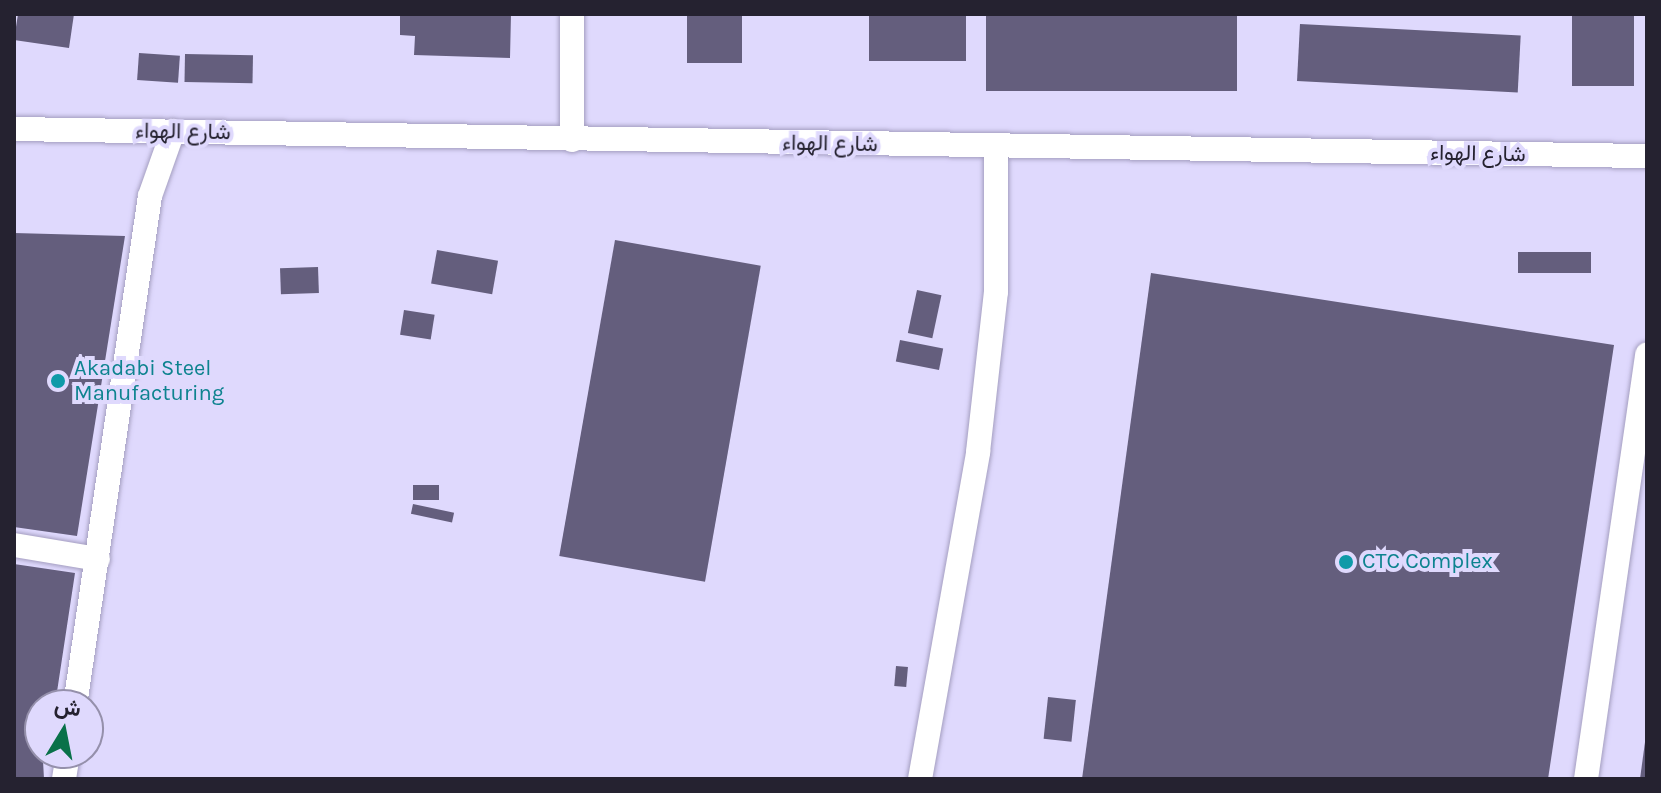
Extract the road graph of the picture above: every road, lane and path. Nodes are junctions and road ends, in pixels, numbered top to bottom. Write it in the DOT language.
graph roads {
  1 [pos="572,14"];
  2 [pos="14,129"];
  3 [pos="173,131"];
  4 [pos="572,140"];
  5 [pos="996,148"];
  6 [pos="1647,156"];
  7 [pos="1647,354"];
  8 [pos="14,545"];
  9 [pos="98,559"];
  10 [pos="78,689"];
  11 [pos="920,779"];
  12 [pos="1586,779"];
  1 -- 4 [label="street"];
  2 -- 3 [label="street, شارع الهواء"];
  3 -- 4 [label="street, شارع الهواء"];
  3 -- 9 [label="street"];
  4 -- 5 [label="street, شارع الهواء"];
  5 -- 6 [label="street, شارع الهواء"];
  5 -- 11 [label="street"];
  7 -- 12 [label="street"];
  8 -- 9 [label="street"];
  9 -- 10 [label="street"];
}
